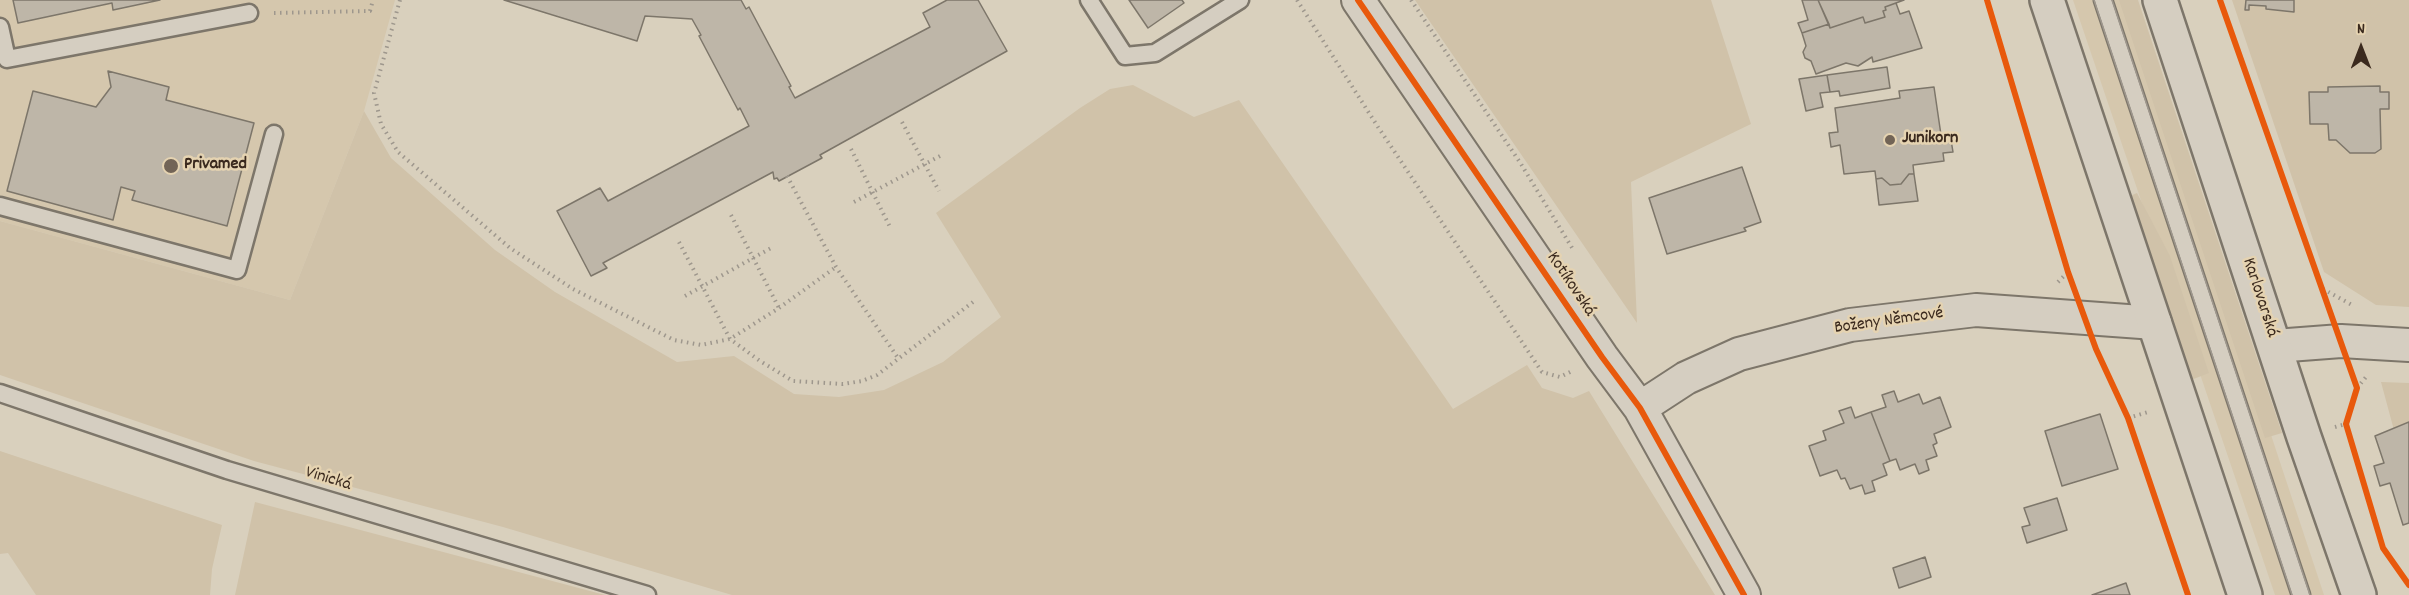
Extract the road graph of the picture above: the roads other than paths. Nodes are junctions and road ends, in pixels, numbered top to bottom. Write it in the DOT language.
graph roads {
  1 [pos="1089,0"];
  2 [pos="1240,0"];
  3 [pos="1358,0"];
  4 [pos="2047,0"];
  5 [pos="2103,0"];
  6 [pos="2160,0"];
  7 [pos="249,13"];
  8 [pos="0,27"];
  9 [pos="4,60"];
  10 [pos="274,135"];
  11 [pos="0,206"];
  12 [pos="2155,322"];
  13 [pos="2409,345"];
  14 [pos="2275,346"];
  15 [pos="0,393"];
  16 [pos="1640,408"];
  17 [pos="647,595"];
  18 [pos="1744,595"];
  19 [pos="2245,595"];
  20 [pos="2301,595"];
  21 [pos="2360,595"];
  1 -- 2 [label="lane"];
  3 -- 16 [label="street, Kotíkovská"];
  4 -- 12 [label="main road"];
  5 -- 20 [label="lane"];
  6 -- 14 [label="main road, Karlovarská"];
  7 -- 9 [label="lane"];
  8 -- 9 [label="lane"];
  10 -- 11 [label="lane"];
  12 -- 16 [label="street, Boženy Němcové"];
  12 -- 19 [label="main road"];
  13 -- 14 [label="street"];
  14 -- 21 [label="main road, Karlovarská"];
  15 -- 17 [label="lane, Vinická"];
  16 -- 18 [label="street, Kotíkovská"];
}
